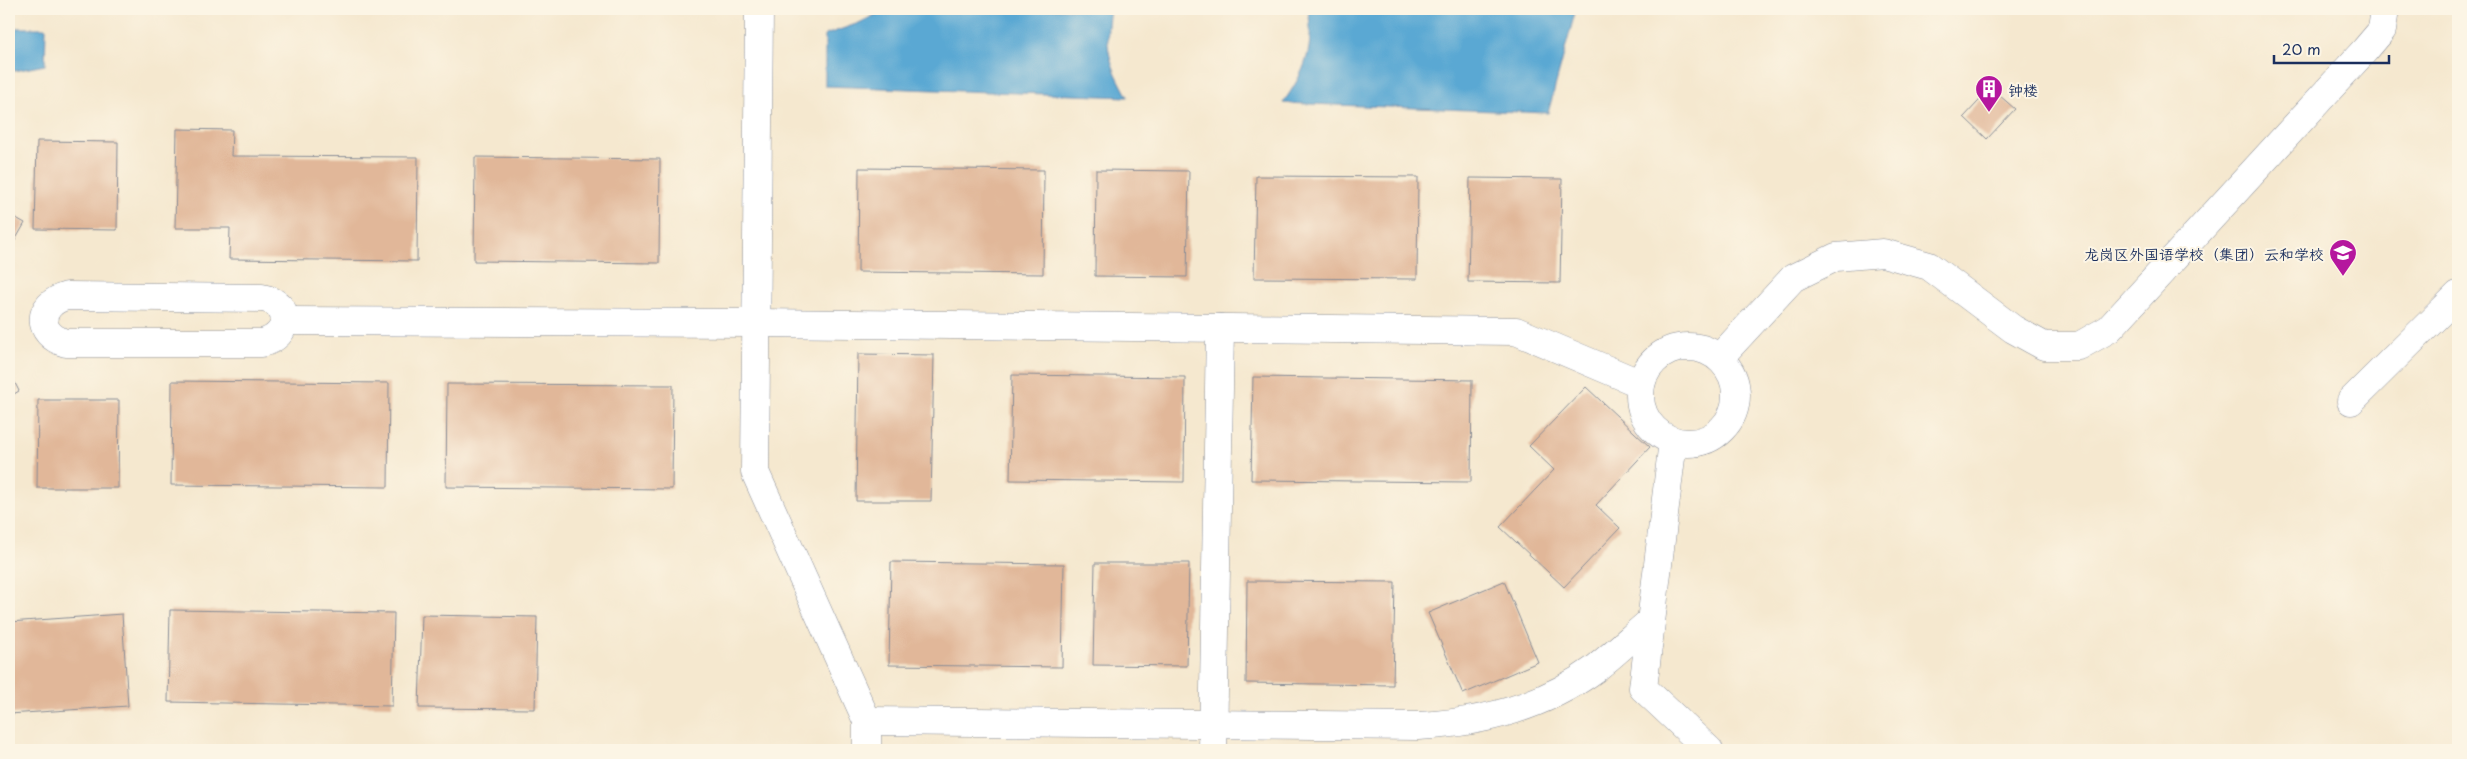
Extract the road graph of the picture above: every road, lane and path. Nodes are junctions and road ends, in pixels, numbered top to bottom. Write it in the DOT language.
graph roads {
  1 [pos="759,9"];
  2 [pos="2385,9"];
  3 [pos="2458,295"];
  4 [pos="284,321"];
  5 [pos="756,323"];
  6 [pos="1220,328"];
  7 [pos="1720,358"];
  8 [pos="1641,384"];
  9 [pos="2352,401"];
  10 [pos="1673,441"];
  11 [pos="1651,622"];
  12 [pos="867,721"];
  13 [pos="1214,737"];
  14 [pos="867,750"];
  15 [pos="1709,750"];
  1 -- 5 [label="street"];
  2 -- 7 [label="street"];
  3 -- 9 [label="street"];
  4 -- 4 [label="street"];
  4 -- 5 [label="street"];
  5 -- 6 [label="street"];
  5 -- 12 [label="street"];
  6 -- 8 [label="street"];
  6 -- 13 [label="street"];
  7 -- 8 [label="street"];
  7 -- 10 [label="street"];
  8 -- 10 [label="street"];
  10 -- 11 [label="street"];
  11 -- 13 [label="street"];
  11 -- 15 [label="street"];
  12 -- 13 [label="street"];
  12 -- 14 [label="street"];
}
